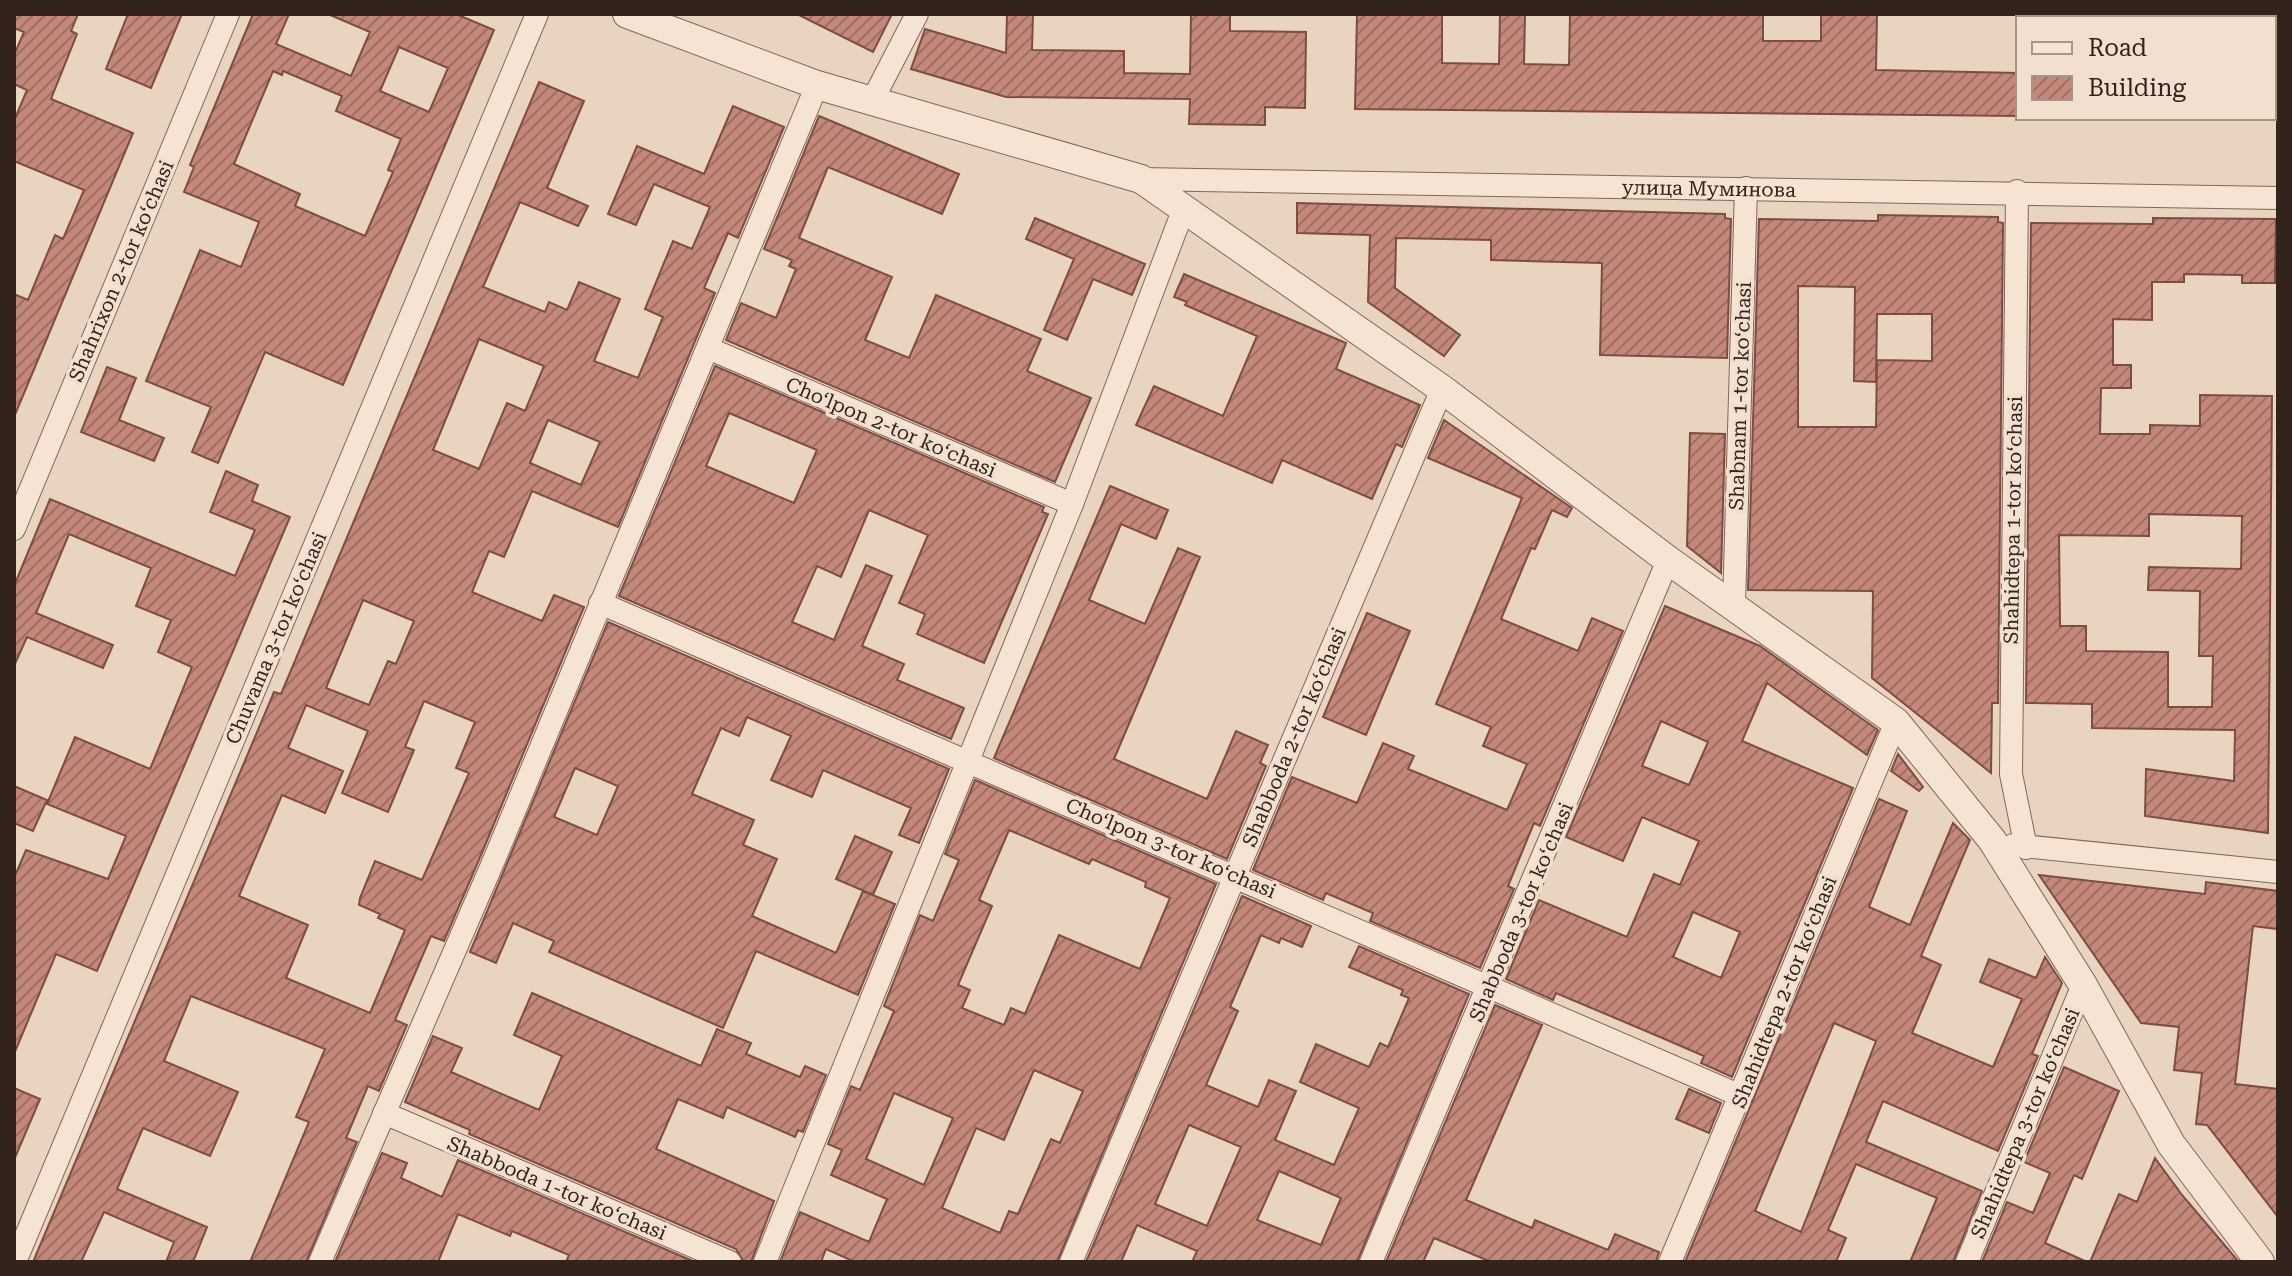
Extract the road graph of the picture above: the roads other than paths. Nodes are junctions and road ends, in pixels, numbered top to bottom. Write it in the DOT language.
graph roads {
  1 [pos="228,14"];
  2 [pos="537,14"];
  3 [pos="627,14"];
  4 [pos="917,14"];
  5 [pos="817,85"];
  6 [pos="872,101"];
  7 [pos="1141,179"];
  8 [pos="1746,188"];
  9 [pos="2017,191"];
  10 [pos="2278,198"];
  11 [pos="1184,208"];
  12 [pos="710,349"];
  13 [pos="1442,389"];
  14 [pos="1072,504"];
  15 [pos="14,529"];
  16 [pos="1668,560"];
  17 [pos="600,603"];
  18 [pos="1734,604"];
  19 [pos="1896,722"];
  20 [pos="969,760"];
  21 [pos="1992,840"];
  22 [pos="2026,848"];
  23 [pos="2278,872"];
  24 [pos="1235,875"];
  25 [pos="2083,985"];
  26 [pos="1490,987"];
  27 [pos="1741,1096"];
  28 [pos="384,1113"];
  29 [pos="15,1262"];
  30 [pos="320,1262"];
  31 [pos="730,1262"];
  32 [pos="765,1262"];
  33 [pos="1071,1262"];
  34 [pos="1371,1262"];
  35 [pos="1670,1262"];
  36 [pos="1967,1262"];
  37 [pos="2260,1262"];
  1 -- 15 [label="street, Shahrixon 2-tor koʻchasi"];
  2 -- 29 [label="street, Chuvama 3-tor koʻchasi"];
  3 -- 5 [label="street"];
  4 -- 6 [label="street"];
  5 -- 6 [label="street"];
  5 -- 12 [label="street"];
  6 -- 7 [label="street"];
  7 -- 8 [label="street, улица Муминова"];
  7 -- 11 [label="street"];
  8 -- 9 [label="street, улица Муминова"];
  8 -- 18 [label="street, Shabnam 1-tor koʻchasi"];
  9 -- 10 [label="street, улица Муминова"];
  9 -- 22 [label="street, Shahidtepa 1-tor koʻchasi"];
  11 -- 13 [label="street"];
  11 -- 14 [label="street"];
  12 -- 14 [label="street, Cho‘lpon 2-tor koʻchasi"];
  12 -- 17 [label="street"];
  13 -- 16 [label="street"];
  13 -- 24 [label="street, Shabboda 2-tor koʻchasi"];
  14 -- 20 [label="street"];
  16 -- 18 [label="street"];
  16 -- 26 [label="street, Shabboda 3-tor koʻchasi"];
  17 -- 20 [label="street, Cho‘lpon 3-tor koʻchasi"];
  17 -- 28 [label="street"];
  18 -- 19 [label="street"];
  19 -- 21 [label="street"];
  19 -- 27 [label="street, Shahidtepa 2-tor koʻchasi"];
  20 -- 24 [label="street, Cho‘lpon 3-tor koʻchasi"];
  20 -- 32 [label="street"];
  21 -- 22 [label="street"];
  21 -- 25 [label="street"];
  22 -- 23 [label="street"];
  24 -- 26 [label="street, Cho‘lpon 3-tor koʻchasi"];
  24 -- 33 [label="street, Shabboda 2-tor koʻchasi"];
  25 -- 36 [label="street, Shahidtepa 3-tor koʻchasi"];
  25 -- 37 [label="street"];
  26 -- 27 [label="street, Cho‘lpon 3-tor koʻchasi"];
  26 -- 34 [label="street, Shabboda 3-tor koʻchasi"];
  27 -- 35 [label="street, Shahidtepa 2-tor koʻchasi"];
  28 -- 30 [label="street"];
  28 -- 31 [label="street, Shabboda 1-tor koʻchasi"];
}
